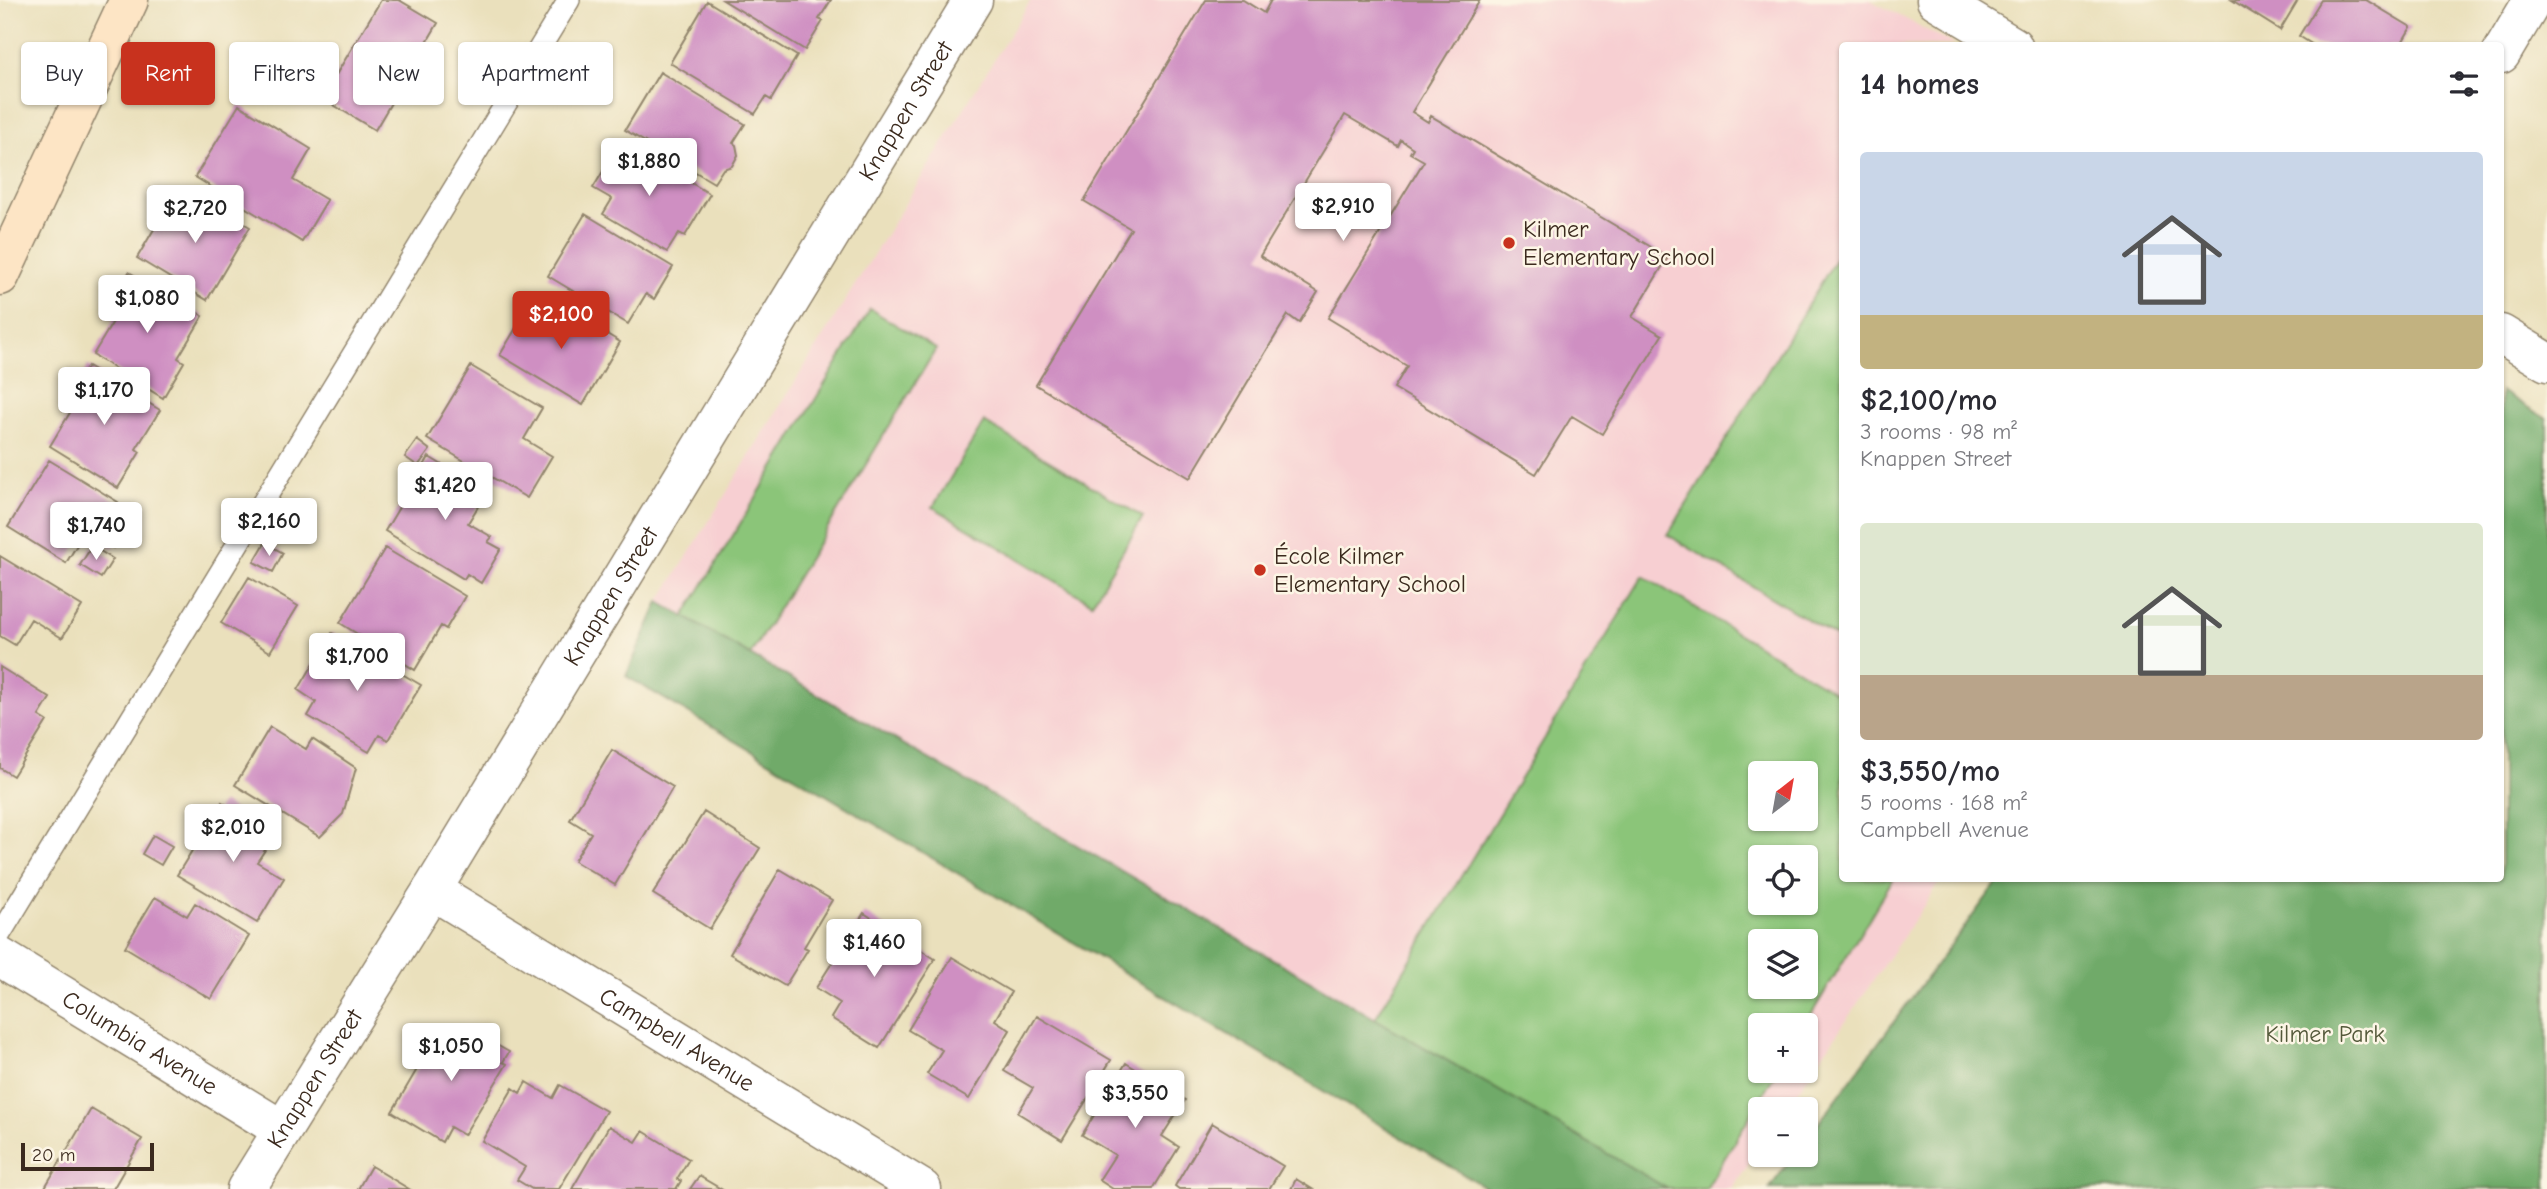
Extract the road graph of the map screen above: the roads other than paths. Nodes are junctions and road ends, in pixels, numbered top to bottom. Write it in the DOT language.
graph roads {
  1 [pos="129,0"];
  2 [pos="569,0"];
  3 [pos="973,0"];
  4 [pos="1936,0"];
  5 [pos="2533,0"];
  6 [pos="2006,42"];
  7 [pos="2504,49"];
  8 [pos="0,276"];
  9 [pos="2504,336"];
  10 [pos="2547,362"];
  11 [pos="432,890"];
  12 [pos="0,934"];
  13 [pos="0,957"];
  14 [pos="281,1129"];
  15 [pos="246,1189"];
  16 [pos="922,1189"];
  1 -- 8 [label="main road"];
  2 -- 12 [label="lane"];
  3 -- 11 [label="street, Knappen Street"];
  4 -- 6 [label="street"];
  5 -- 7 [label="street"];
  9 -- 10 [label="street"];
  11 -- 14 [label="street, Knappen Street"];
  11 -- 16 [label="street, Campbell Avenue"];
  13 -- 14 [label="street, Columbia Avenue"];
  14 -- 15 [label="street, Knappen Street"];
}
